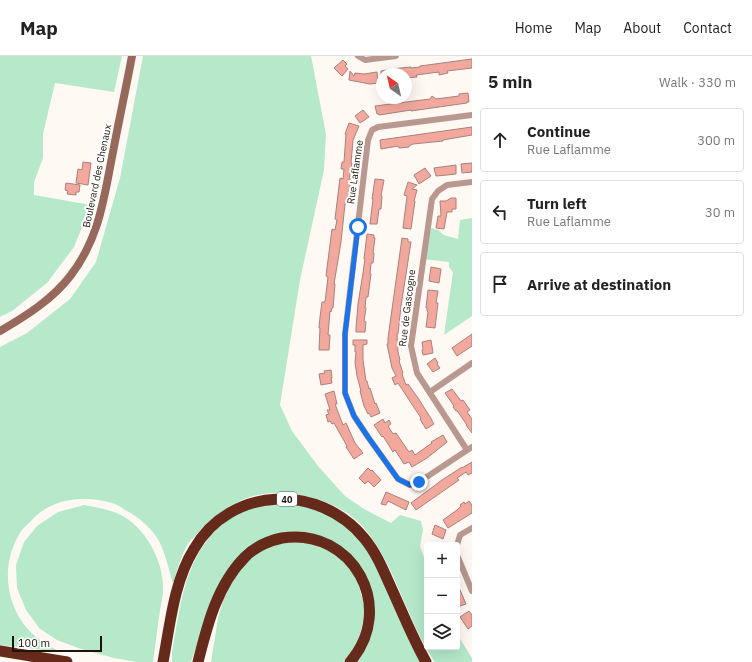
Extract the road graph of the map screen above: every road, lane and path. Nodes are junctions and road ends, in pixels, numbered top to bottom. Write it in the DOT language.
graph roads {
  1 [pos="132,56"];
  2 [pos="358,56"];
  3 [pos="396,56"];
  4 [pos="472,115"];
  5 [pos="472,182"];
  6 [pos="0,331"];
  7 [pos="472,363"];
  8 [pos="430,392"];
  9 [pos="470,448"];
  10 [pos="472,528"];
  11 [pos="458,542"];
  12 [pos="460,562"];
  13 [pos="472,591"];
  14 [pos="0,652"];
  15 [pos="163,661"];
  16 [pos="67,662"];
  17 [pos="198,662"];
  18 [pos="350,662"];
  19 [pos="426,662"];
  1 -- 6 [label="main road, Boulevard des Chenaux"];
  2 -- 3 [label="street"];
  4 -- 9 [label="street, Rue Laflamme"];
  5 -- 8 [label="street, Rue de Gascogne"];
  7 -- 8 [label="street"];
  8 -- 9 [label="street, Rue de Gascogne"];
  10 -- 11 [label="street"];
  12 -- 13 [label="street"];
  14 -- 16 [label="highway"];
  15 -- 19 [label="highway, 40"];
  17 -- 18 [label="highway"];
}
